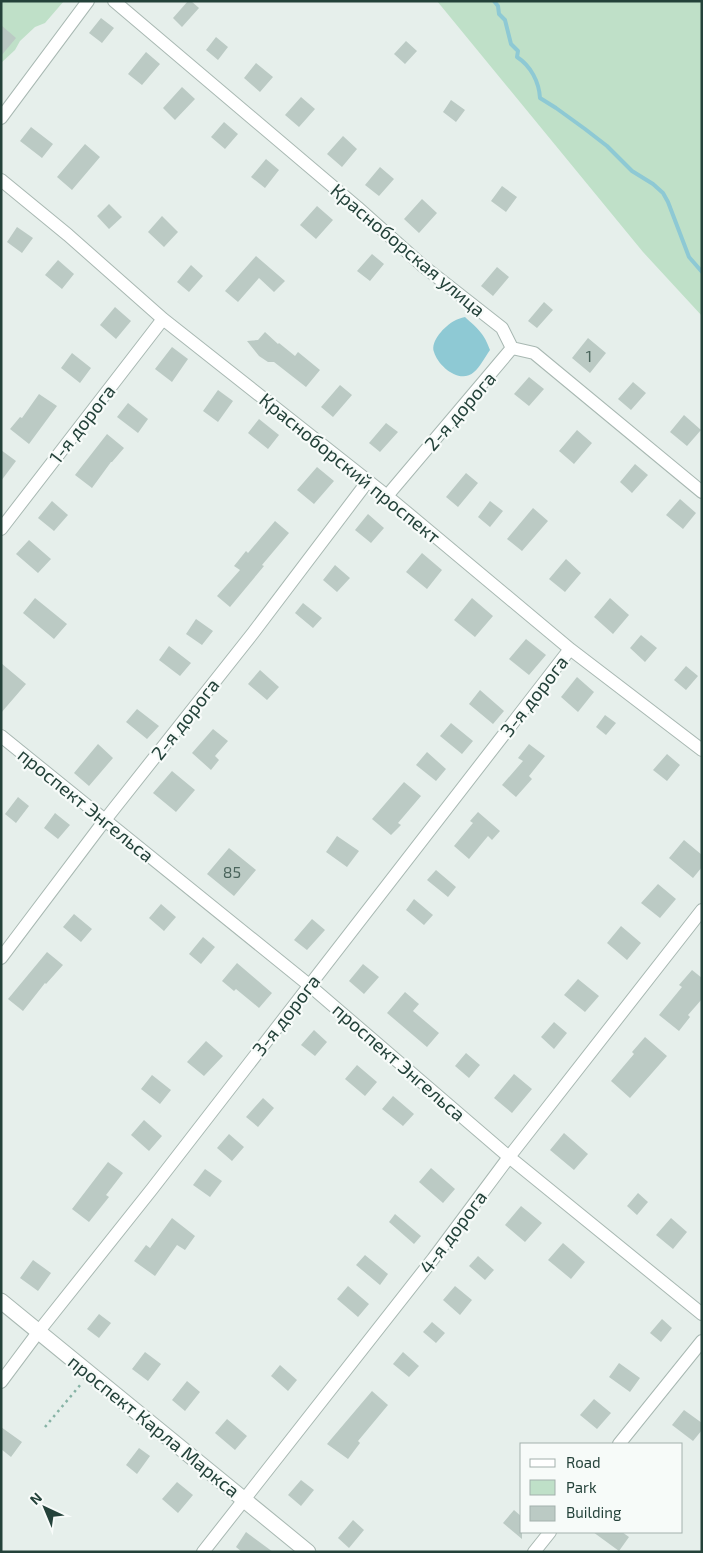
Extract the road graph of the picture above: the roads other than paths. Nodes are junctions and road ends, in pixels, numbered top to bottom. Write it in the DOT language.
graph roads {
  1 [pos="88,1"];
  2 [pos="114,1"];
  3 [pos="1,118"];
  4 [pos="1,180"];
  5 [pos="163,319"];
  6 [pos="512,348"];
  7 [pos="368,481"];
  8 [pos="702,492"];
  9 [pos="387,496"];
  10 [pos="1,529"];
  11 [pos="570,649"];
  12 [pos="1,736"];
  13 [pos="702,750"];
  14 [pos="105,820"];
  15 [pos="702,910"];
  16 [pos="1,958"];
  17 [pos="309,985"];
  18 [pos="509,1157"];
  19 [pos="1,1301"];
  20 [pos="702,1314"];
  21 [pos="39,1331"];
  22 [pos="702,1341"];
  23 [pos="1,1382"];
  24 [pos="620,1443"];
  25 [pos="244,1500"];
  26 [pos="549,1533"];
  27 [pos="203,1552"];
  28 [pos="308,1552"];
  29 [pos="534,1552"];
  1 -- 3 [label="street"];
  2 -- 6 [label="street, Красноборская улица"];
  4 -- 5 [label="street, Красноборский проспект"];
  5 -- 7 [label="street, Красноборский проспект"];
  5 -- 10 [label="street, 1-я дорога"];
  6 -- 8 [label="street"];
  6 -- 9 [label="street, 2-я дорога"];
  7 -- 9 [label="street, Красноборский проспект"];
  7 -- 14 [label="street, 2-я дорога"];
  9 -- 11 [label="street, Красноборский проспект"];
  11 -- 13 [label="street, Красноборский проспект"];
  11 -- 17 [label="street, 3-я дорога"];
  12 -- 14 [label="street, проспект Энгельса"];
  14 -- 16 [label="street, 2-я дорога"];
  14 -- 17 [label="street, проспект Энгельса"];
  15 -- 18 [label="street, 4-я дорога"];
  17 -- 18 [label="street, проспект Энгельса"];
  17 -- 21 [label="street, 3-я дорога"];
  18 -- 20 [label="street, проспект Энгельса"];
  18 -- 25 [label="street, 4-я дорога"];
  19 -- 21 [label="street, проспект Карла Маркса"];
  21 -- 23 [label="street, 3-я дорога"];
  21 -- 25 [label="street, проспект Карла Маркса"];
  22 -- 24 [label="street"];
  25 -- 27 [label="street, 4-я дорога"];
  25 -- 28 [label="street, проспект Карла Маркса"];
  26 -- 29 [label="street"];
}
